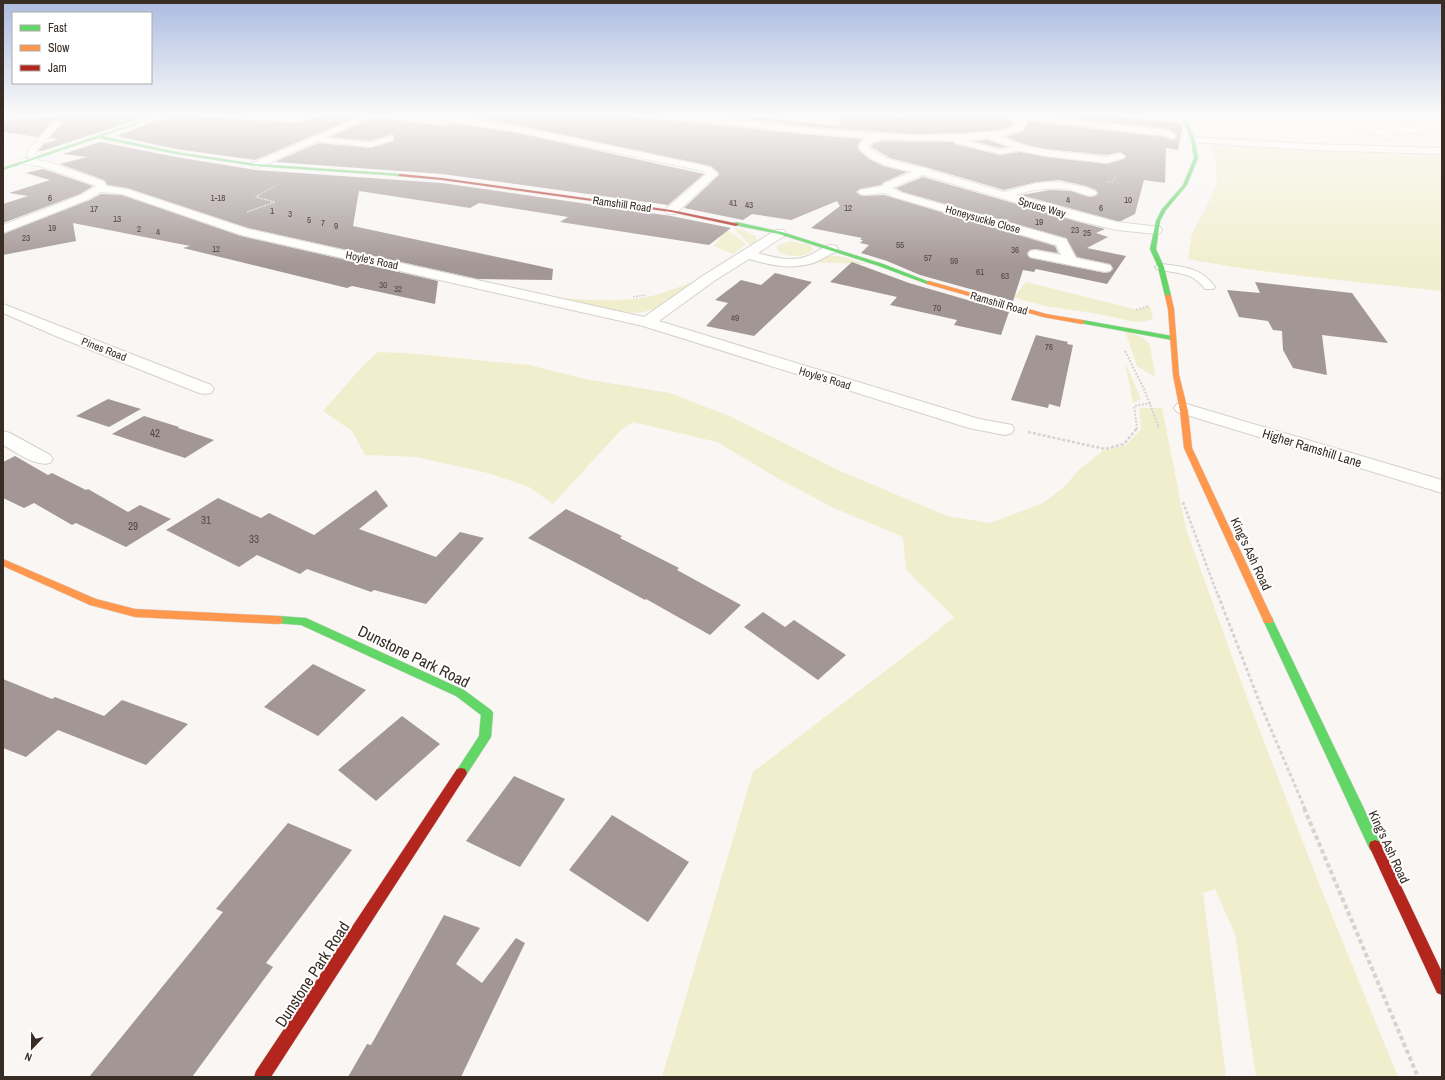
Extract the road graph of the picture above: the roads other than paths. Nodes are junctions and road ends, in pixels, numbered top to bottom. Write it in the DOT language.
graph roads {
  1 [pos="52,166"];
  2 [pos="277,166"];
  3 [pos="694,166"];
  4 [pos="907,166"];
  5 [pos="1194,166"];
  6 [pos="925,171"];
  7 [pos="1091,188"];
  8 [pos="100,189"];
  9 [pos="885,189"];
  10 [pos="864,192"];
  11 [pos="1005,196"];
  12 [pos="671,211"];
  13 [pos="3,229"];
  14 [pos="1156,230"];
  15 [pos="780,233"];
  16 [pos="832,249"];
  17 [pos="748,254"];
  18 [pos="1034,254"];
  19 [pos="1071,261"];
  20 [pos="1160,267"];
  21 [pos="1105,268"];
  22 [pos="1209,287"];
  23 [pos="3,308"];
  24 [pos="647,322"];
  25 [pos="1172,338"];
  26 [pos="205,389"];
  27 [pos="1183,408"];
  28 [pos="1005,429"];
  29 [pos="3,437"];
  30 [pos="43,459"];
  31 [pos="1442,487"];
  32 [pos="3,562"];
  33 [pos="1442,988"];
  34 [pos="262,1077"];
  1 -- 8 [label="street"];
  2 -- 12 [label="main road, Ramshill Road"];
  3 -- 12 [label="street"];
  4 -- 6 [label="street, Spruce Way"];
  5 -- 14 [label="main road, King's Ash Road"];
  6 -- 9 [label="street"];
  6 -- 11 [label="street, Spruce Way"];
  7 -- 11 [label="street"];
  8 -- 13 [label="street"];
  8 -- 24 [label="street, Hoyle's Road"];
  9 -- 10 [label="street"];
  9 -- 19 [label="street, Honeysuckle Close"];
  11 -- 14 [label="street, Spruce Way"];
  12 -- 15 [label="main road, Ramshill Road"];
  14 -- 20 [label="main road, King's Ash Road"];
  15 -- 16 [label="main road, Ramshill Road"];
  15 -- 17 [label="street"];
  16 -- 17 [label="street"];
  16 -- 25 [label="main road, Ramshill Road"];
  17 -- 24 [label="street"];
  18 -- 19 [label="street"];
  19 -- 21 [label="street"];
  20 -- 22 [label="lane"];
  20 -- 25 [label="main road, King's Ash Road"];
  23 -- 26 [label="street, Pines Road"];
  24 -- 28 [label="street, Hoyle's Road"];
  25 -- 27 [label="main road, King's Ash Road"];
  27 -- 31 [label="street, Higher Ramshill Lane"];
  27 -- 33 [label="main road, King's Ash Road"];
  29 -- 30 [label="street"];
  32 -- 34 [label="main road, Dunstone Park Road"];
}
